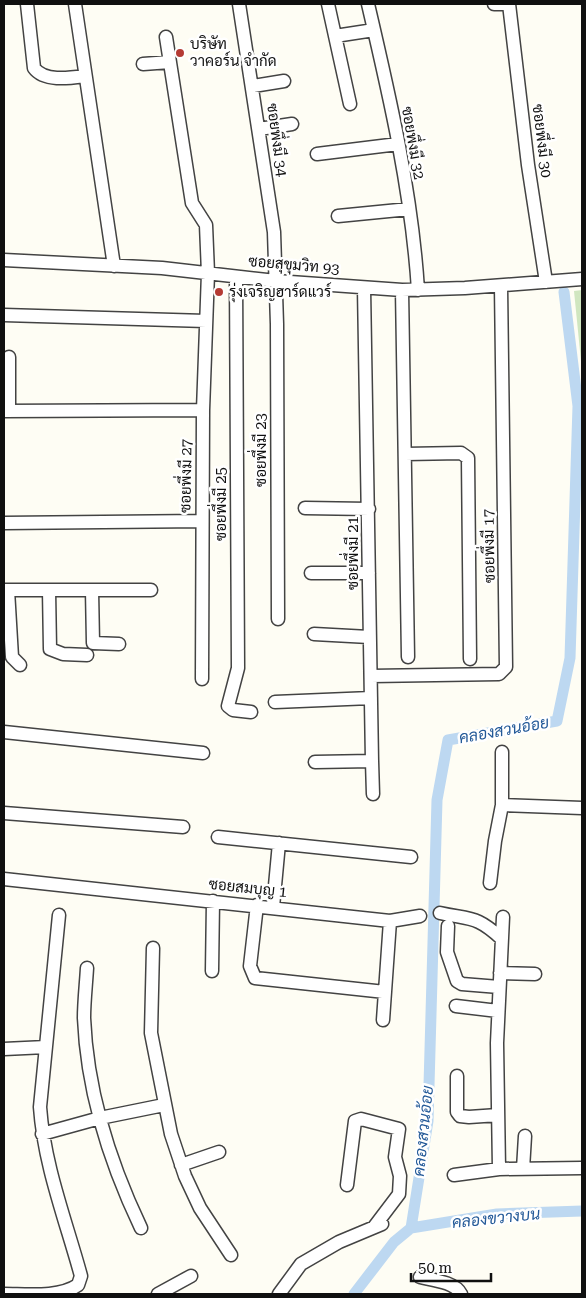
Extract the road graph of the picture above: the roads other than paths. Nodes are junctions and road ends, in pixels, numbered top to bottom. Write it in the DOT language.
graph roads {
  1 [pos="27,4"];
  2 [pos="75,4"];
  3 [pos="239,4"];
  4 [pos="328,4"];
  5 [pos="368,4"];
  6 [pos="494,4"];
  7 [pos="507,4"];
  8 [pos="374,30"];
  9 [pos="335,36"];
  10 [pos="166,37"];
  11 [pos="170,62"];
  12 [pos="143,64"];
  13 [pos="85,76"];
  14 [pos="284,81"];
  15 [pos="252,86"];
  16 [pos="350,104"];
  17 [pos="292,124"];
  18 [pos="259,130"];
  19 [pos="398,144"];
  20 [pos="318,154"];
  21 [pos="409,209"];
  22 [pos="338,216"];
  23 [pos="4,260"];
  24 [pos="114,266"];
  25 [pos="208,273"];
  26 [pos="236,277"];
  27 [pos="582,279"];
  28 [pos="276,281"];
  29 [pos="546,282"];
  30 [pos="502,286"];
  31 [pos="364,288"];
  32 [pos="402,290"];
  33 [pos="418,290"];
  34 [pos="4,315"];
  35 [pos="206,320"];
  36 [pos="9,357"];
  37 [pos="203,410"];
  38 [pos="6,411"];
  39 [pos="405,454"];
  40 [pos="305,508"];
  41 [pos="369,509"];
  42 [pos="202,522"];
  43 [pos="4,523"];
  44 [pos="311,573"];
  45 [pos="369,573"];
  46 [pos="6,590"];
  47 [pos="49,590"];
  48 [pos="92,590"];
  49 [pos="151,590"];
  50 [pos="278,619"];
  51 [pos="314,634"];
  52 [pos="370,637"];
  53 [pos="119,644"];
  54 [pos="87,655"];
  55 [pos="408,657"];
  56 [pos="470,659"];
  57 [pos="20,665"];
  58 [pos="370,676"];
  59 [pos="202,679"];
  60 [pos="371,698"];
  61 [pos="275,702"];
  62 [pos="251,712"];
  63 [pos="4,732"];
  64 [pos="502,752"];
  65 [pos="203,753"];
  66 [pos="372,761"];
  67 [pos="315,762"];
  68 [pos="373,794"];
  69 [pos="502,805"];
  70 [pos="582,808"];
  71 [pos="4,813"];
  72 [pos="184,827"];
  73 [pos="218,837"];
  74 [pos="279,843"];
  75 [pos="411,856"];
  76 [pos="4,879"];
  77 [pos="490,884"];
  78 [pos="214,901"];
  79 [pos="257,905"];
  80 [pos="273,907"];
  81 [pos="440,913"];
  82 [pos="59,915"];
  83 [pos="420,916"];
  84 [pos="503,917"];
  85 [pos="390,921"];
  86 [pos="448,926"];
  87 [pos="502,939"];
  88 [pos="153,948"];
  89 [pos="87,968"];
  90 [pos="212,971"];
  91 [pos="500,973"];
  92 [pos="535,974"];
  93 [pos="499,987"];
  94 [pos="385,992"];
  95 [pos="456,1006"];
  96 [pos="498,1011"];
  97 [pos="383,1020"];
  98 [pos="46,1046"];
  99 [pos="4,1049"];
  100 [pos="457,1076"];
  101 [pos="164,1105"];
  102 [pos="498,1115"];
  103 [pos="100,1118"];
  104 [pos="42,1134"];
  105 [pos="525,1136"];
  106 [pos="219,1152"];
  107 [pos="181,1165"];
  108 [pos="498,1168"];
  109 [pos="582,1168"];
  110 [pos="523,1169"];
  111 [pos="454,1176"];
  112 [pos="347,1185"];
  113 [pos="141,1228"];
  114 [pos="231,1255"];
  115 [pos="192,1276"];
  116 [pos="420,1277"];
  117 [pos="4,1294"];
  118 [pos="158,1294"];
  119 [pos="279,1294"];
  120 [pos="461,1294"];
  1 -- 13 [label="street"];
  2 -- 13 [label="street"];
  3 -- 15 [label="street, ซอยพึ่งมี 34"];
  4 -- 9 [label="street"];
  5 -- 8 [label="street, ซอยพึ่งมี 32"];
  6 -- 7 [label="street"];
  7 -- 29 [label="street, ซอยพึ่งมี 30"];
  8 -- 9 [label="street"];
  8 -- 19 [label="street, ซอยพึ่งมี 32"];
  9 -- 16 [label="street"];
  10 -- 11 [label="street, ซอยพึ่งมี 27"];
  11 -- 12 [label="street"];
  11 -- 25 [label="street, ซอยพึ่งมี 27"];
  13 -- 24 [label="street"];
  14 -- 15 [label="street"];
  15 -- 18 [label="street, ซอยพึ่งมี 34"];
  17 -- 18 [label="street"];
  18 -- 28 [label="street, ซอยพึ่งมี 34"];
  19 -- 20 [label="street"];
  19 -- 21 [label="street, ซอยพึ่งมี 32"];
  21 -- 22 [label="street"];
  21 -- 33 [label="street, ซอยพึ่งมี 32"];
  23 -- 24 [label="street, ซอยสุขุมวิท 93"];
  24 -- 25 [label="street, ซอยสุขุมวิท 93"];
  25 -- 26 [label="street, ซอยสุขุมวิท 93"];
  25 -- 35 [label="street, ซอยพึ่งมี 27"];
  26 -- 28 [label="street, ซอยสุขุมวิท 93"];
  26 -- 62 [label="street, ซอยพึ่งมี 25"];
  27 -- 29 [label="street, ซอยสุขุมวิท 93"];
  28 -- 31 [label="street, ซอยสุขุมวิท 93"];
  28 -- 50 [label="street, ซอยพึ่งมี 23"];
  29 -- 30 [label="street, ซอยสุขุมวิท 93"];
  30 -- 33 [label="street, ซอยสุขุมวิท 93"];
  30 -- 58 [label="street, ซอยพึ่งมี 17"];
  31 -- 32 [label="street, ซอยสุขุมวิท 93"];
  31 -- 41 [label="street, ซอยพึ่งมี 21"];
  32 -- 33 [label="street, ซอยสุขุมวิท 93"];
  32 -- 39 [label="street"];
  34 -- 35 [label="street"];
  35 -- 37 [label="street, ซอยพึ่งมี 27"];
  36 -- 38 [label="street"];
  37 -- 38 [label="street"];
  37 -- 42 [label="street, ซอยพึ่งมี 27"];
  39 -- 55 [label="street"];
  39 -- 56 [label="street"];
  40 -- 41 [label="street"];
  41 -- 45 [label="street, ซอยพึ่งมี 21"];
  42 -- 43 [label="street"];
  42 -- 59 [label="street, ซอยพึ่งมี 27"];
  44 -- 45 [label="street"];
  45 -- 52 [label="street, ซอยพึ่งมี 21"];
  46 -- 47 [label="street"];
  46 -- 57 [label="street"];
  47 -- 48 [label="street"];
  47 -- 54 [label="street"];
  48 -- 49 [label="street"];
  48 -- 53 [label="street"];
  51 -- 52 [label="street"];
  52 -- 58 [label="street, ซอยพึ่งมี 21"];
  58 -- 60 [label="street, ซอยพึ่งมี 21"];
  60 -- 61 [label="street"];
  60 -- 66 [label="street, ซอยพึ่งมี 21"];
  63 -- 65 [label="street"];
  64 -- 69 [label="street"];
  66 -- 67 [label="street"];
  66 -- 68 [label="street, ซอยพึ่งมี 21"];
  69 -- 70 [label="street"];
  69 -- 77 [label="street"];
  71 -- 72 [label="street"];
  73 -- 74 [label="street"];
  74 -- 75 [label="street"];
  74 -- 80 [label="street"];
  76 -- 78 [label="street, ซอยสมบุญ 1"];
  78 -- 79 [label="street, ซอยสมบุญ 1"];
  78 -- 90 [label="street"];
  79 -- 80 [label="street, ซอยสมบุญ 1"];
  79 -- 94 [label="street"];
  80 -- 85 [label="street, ซอยสมบุญ 1"];
  81 -- 87 [label="street"];
  82 -- 98 [label="street"];
  83 -- 85 [label="street, ซอยสมบุญ 1"];
  84 -- 87 [label="street"];
  85 -- 94 [label="street"];
  86 -- 93 [label="street"];
  87 -- 91 [label="street"];
  88 -- 101 [label="street"];
  89 -- 103 [label="street"];
  91 -- 92 [label="street"];
  91 -- 93 [label="street"];
  93 -- 96 [label="street"];
  94 -- 97 [label="street"];
  95 -- 96 [label="street"];
  96 -- 102 [label="street"];
  98 -- 99 [label="street"];
  98 -- 104 [label="street"];
  100 -- 102 [label="street"];
  101 -- 103 [label="street"];
  101 -- 107 [label="street"];
  102 -- 108 [label="street"];
  103 -- 104 [label="street"];
  103 -- 113 [label="street"];
  104 -- 117 [label="street"];
  105 -- 110 [label="street"];
  106 -- 107 [label="street"];
  107 -- 114 [label="street"];
  108 -- 110 [label="street"];
  108 -- 111 [label="street"];
  109 -- 110 [label="street"];
  112 -- 119 [label="street"];
  115 -- 118 [label="street"];
  116 -- 120 [label="street"];
}
